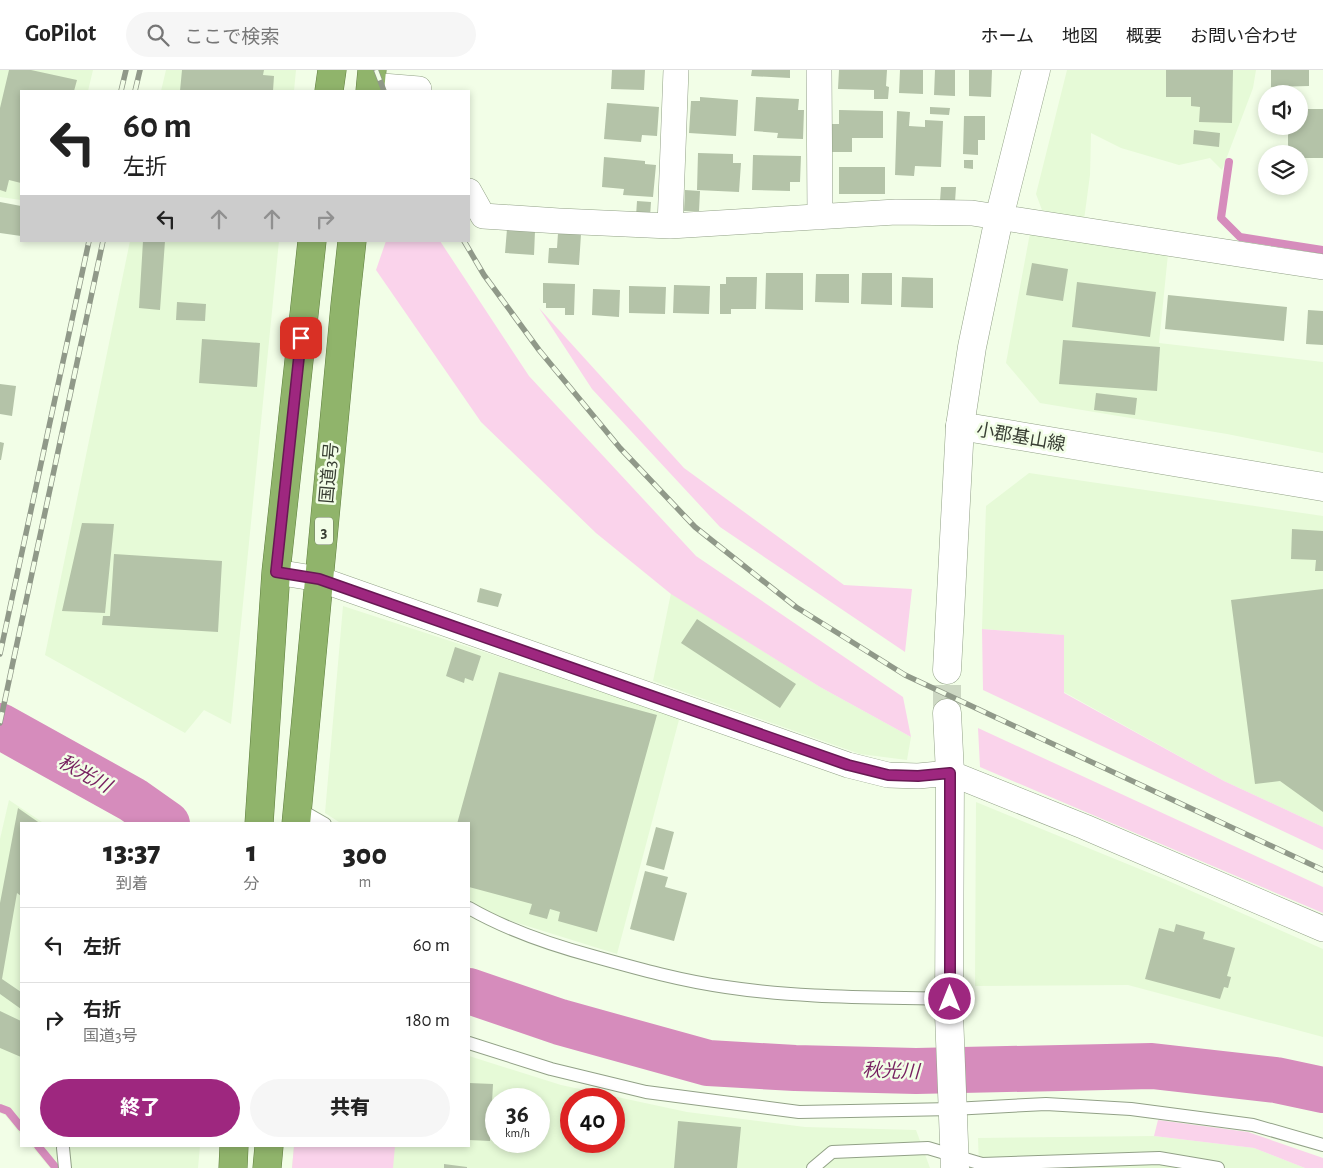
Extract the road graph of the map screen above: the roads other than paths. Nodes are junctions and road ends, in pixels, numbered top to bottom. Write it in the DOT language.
graph roads {
  1 [pos="332,70"];
  2 [pos="676,70"];
  3 [pos="819,70"];
  4 [pos="1036,70"];
  5 [pos="371,82"];
  6 [pos="420,83"];
  7 [pos="330,90"];
  8 [pos="470,193"];
  9 [pos="820,217"];
  10 [pos="999,218"];
  11 [pos="670,226"];
  12 [pos="312,242"];
  13 [pos="352,242"];
  14 [pos="1323,267"];
  15 [pos="960,426"];
  16 [pos="1323,487"];
  17 [pos="276,572"];
  18 [pos="319,579"];
  19 [pos="947,670"];
  20 [pos="947,713"];
  21 [pos="950,773"];
  22 [pos="297,817"];
  23 [pos="258,822"];
  24 [pos="318,822"];
  25 [pos="470,909"];
  26 [pos="1323,929"];
  27 [pos="950,1006"];
  28 [pos="470,1043"];
  29 [pos="952,1105"];
  30 [pos="1323,1145"];
  31 [pos="234,1147"];
  32 [pos="269,1147"];
  33 [pos="63,1148"];
  34 [pos="955,1162"];
  35 [pos="65,1168"];
  36 [pos="233,1168"];
  37 [pos="268,1168"];
  38 [pos="813,1168"];
  39 [pos="1218,1168"];
  1 -- 7 [label="highway"];
  2 -- 11 [label="street"];
  3 -- 9 [label="street"];
  4 -- 10 [label="main road, 小郡基山線"];
  5 -- 6 [label="street"];
  8 -- 11 [label="street"];
  9 -- 10 [label="street"];
  9 -- 11 [label="street"];
  10 -- 14 [label="street"];
  10 -- 15 [label="main road, 小郡基山線"];
  12 -- 17 [label="highway"];
  13 -- 18 [label="highway, 国道3号 / 3"];
  15 -- 16 [label="main road, 小郡基山線"];
  15 -- 19 [label="main road"];
  17 -- 18 [label="street"];
  17 -- 23 [label="highway"];
  18 -- 21 [label="street"];
  18 -- 22 [label="highway, 国道3号 / 3"];
  20 -- 21 [label="main road"];
  21 -- 26 [label="street"];
  21 -- 27 [label="main road"];
  22 -- 24 [label="lane"];
  25 -- 27 [label="lane"];
  27 -- 29 [label="main road"];
  28 -- 29 [label="lane"];
  29 -- 30 [label="lane"];
  29 -- 34 [label="main road"];
  31 -- 36 [label="highway"];
  32 -- 37 [label="highway"];
  33 -- 35 [label="lane"];
  34 -- 38 [label="lane"];
  34 -- 39 [label="lane"];
}
